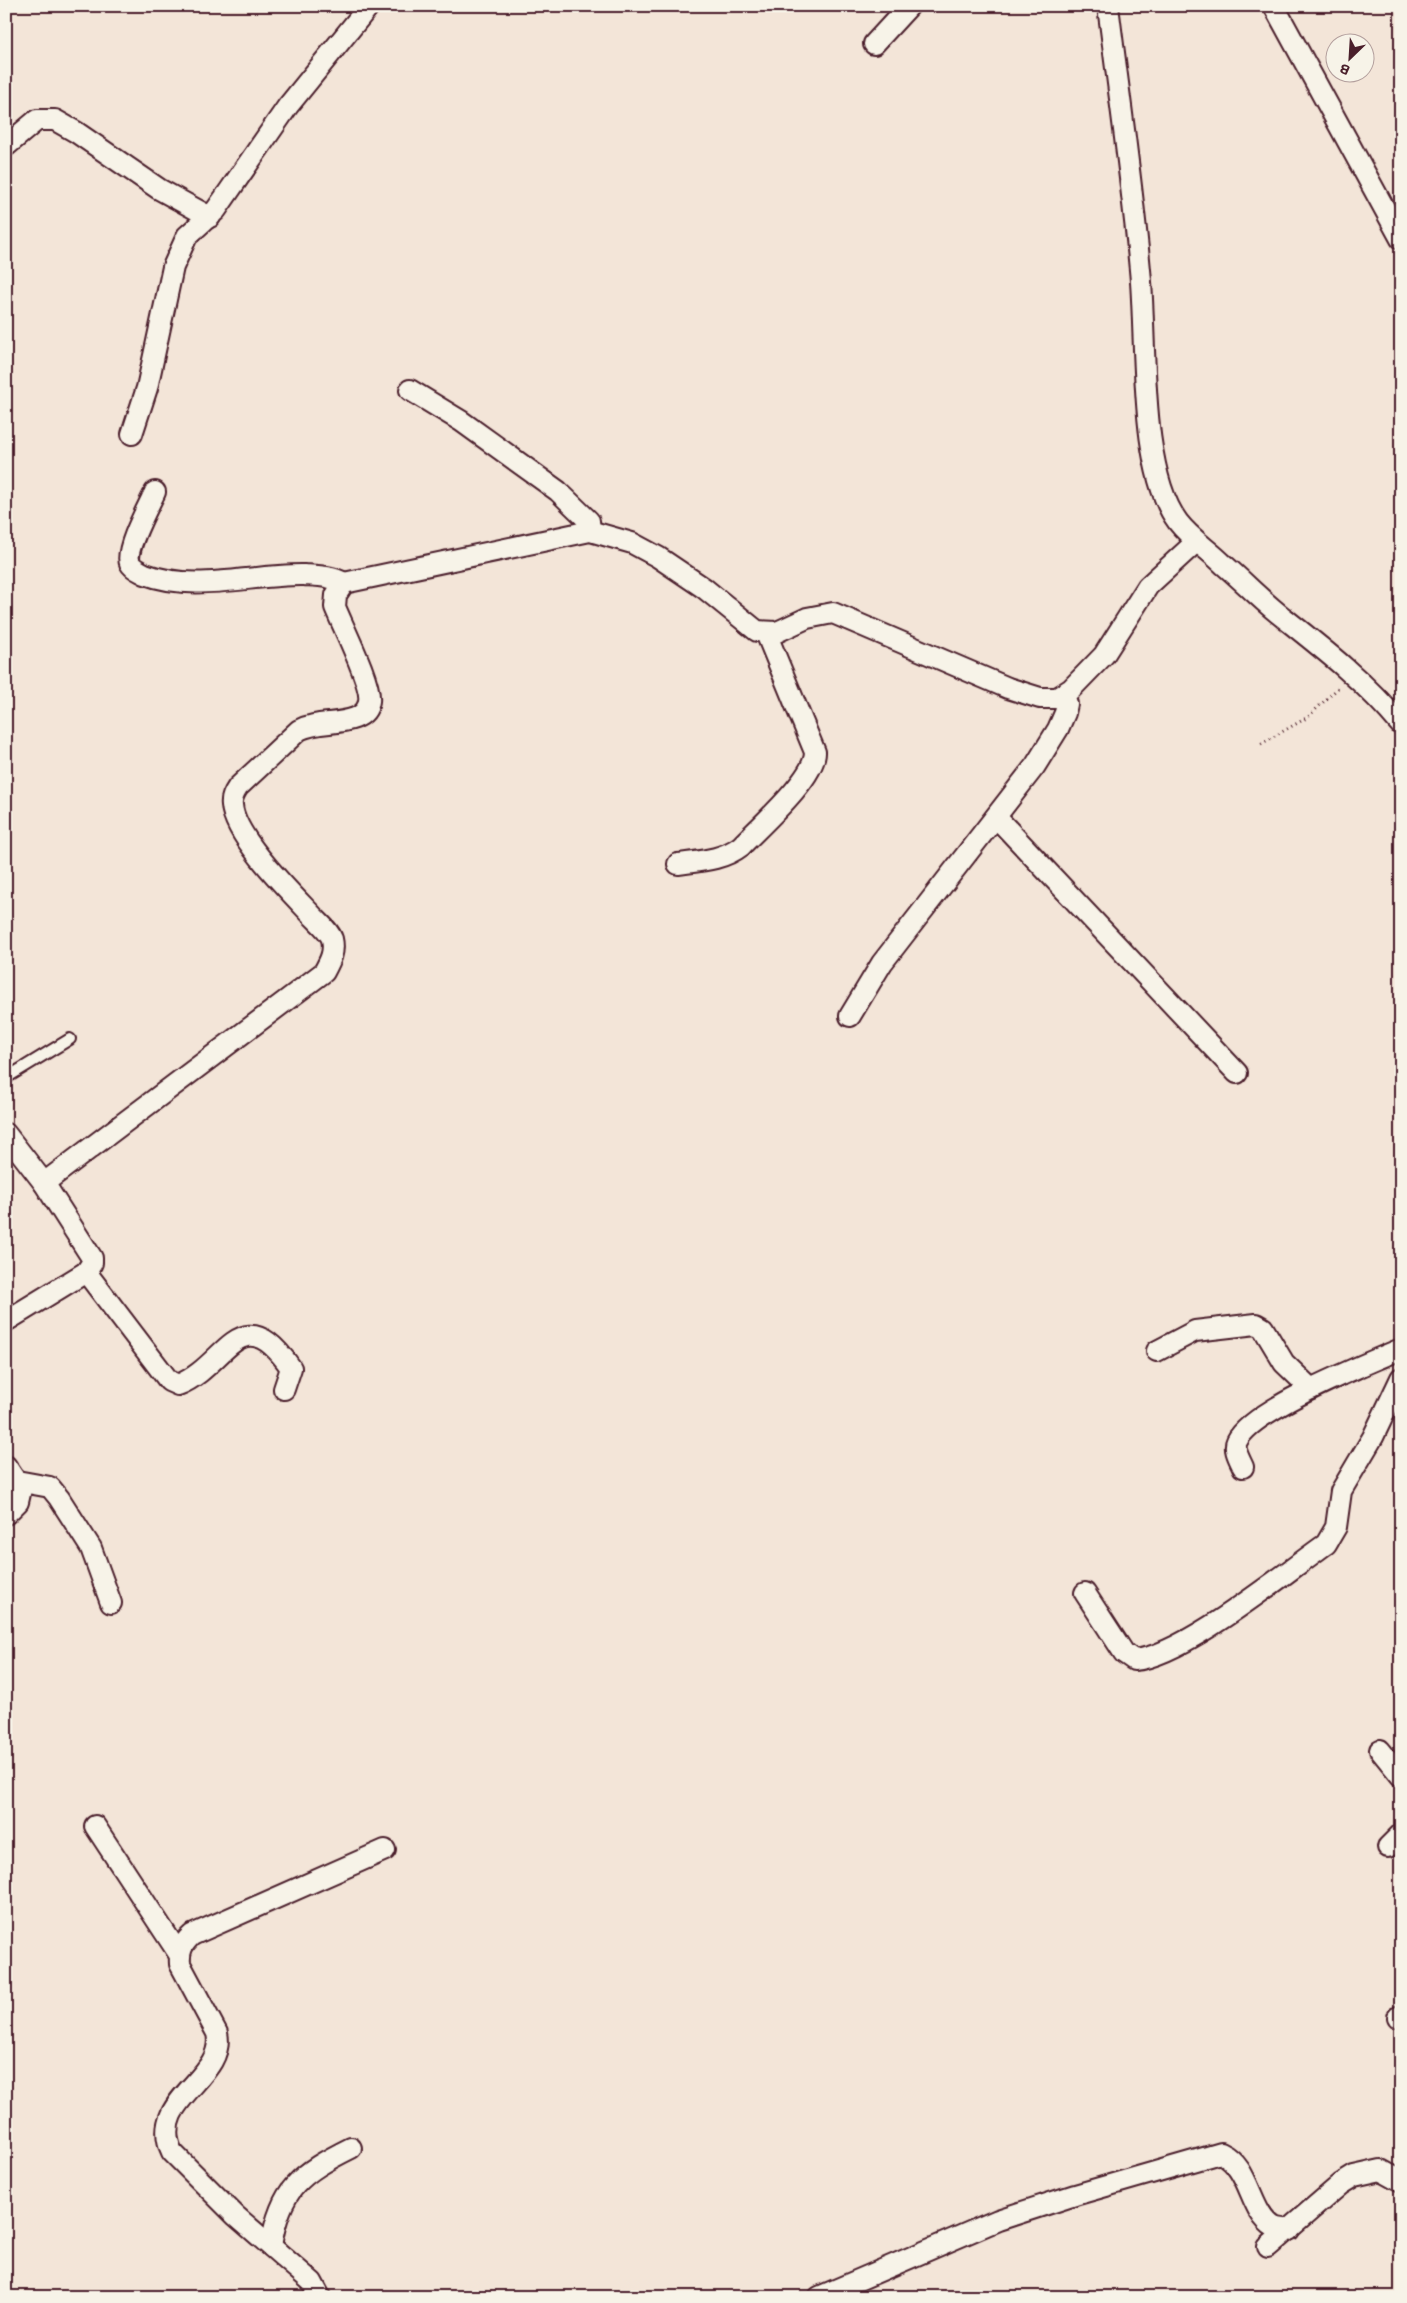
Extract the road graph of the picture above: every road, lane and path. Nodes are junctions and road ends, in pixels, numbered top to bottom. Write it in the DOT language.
graph roads {
  1 [pos="369,6"];
  2 [pos="909,6"];
  3 [pos="1108,6"];
  4 [pos="1274,6"];
  5 [pos="874,44"];
  6 [pos="6,146"];
  7 [pos="210,217"];
  8 [pos="1401,239"];
  9 [pos="410,390"];
  10 [pos="132,434"];
  11 [pos="154,492"];
  12 [pos="590,531"];
  13 [pos="1196,542"];
  14 [pos="344,583"];
  15 [pos="766,632"];
  16 [pos="1352,674"];
  17 [pos="1064,695"];
  18 [pos="1401,725"];
  19 [pos="1261,744"];
  20 [pos="996,817"];
  21 [pos="678,864"];
  22 [pos="850,1016"];
  23 [pos="70,1039"];
  24 [pos="1236,1073"];
  25 [pos="6,1078"];
  26 [pos="6,1134"];
  27 [pos="44,1183"];
  28 [pos="86,1272"];
  29 [pos="6,1321"];
  30 [pos="1401,1349"];
  31 [pos="1157,1351"];
  32 [pos="1401,1378"];
  33 [pos="284,1389"];
  34 [pos="1311,1389"];
  35 [pos="1243,1467"];
  36 [pos="12,1473"];
  37 [pos="6,1514"];
  38 [pos="1085,1593"];
  39 [pos="111,1603"];
  40 [pos="1380,1750"];
  41 [pos="1401,1776"];
  42 [pos="95,1826"];
  43 [pos="385,1850"];
  44 [pos="179,1954"];
  45 [pos="351,2148"];
  46 [pos="1401,2181"];
  47 [pos="1289,2230"];
  48 [pos="271,2246"];
  49 [pos="1268,2247"];
  50 [pos="320,2297"];
  51 [pos="819,2297"];
  1 -- 7 [label="street"];
  2 -- 5 [label="street"];
  3 -- 13 [label="street"];
  4 -- 8 [label="street"];
  6 -- 7 [label="street"];
  7 -- 10 [label="street"];
  9 -- 12 [label="street"];
  11 -- 14 [label="street"];
  12 -- 14 [label="street"];
  12 -- 15 [label="street"];
  13 -- 16 [label="street"];
  13 -- 17 [label="street"];
  14 -- 27 [label="street"];
  15 -- 17 [label="street"];
  15 -- 21 [label="street"];
  16 -- 18 [label="street"];
  16 -- 19 [label="path"];
  17 -- 20 [label="street"];
  20 -- 22 [label="street"];
  20 -- 24 [label="street"];
  23 -- 25 [label="lane"];
  26 -- 27 [label="street"];
  27 -- 28 [label="street"];
  28 -- 29 [label="street"];
  28 -- 33 [label="street"];
  30 -- 34 [label="street"];
  31 -- 34 [label="street"];
  32 -- 38 [label="street"];
  34 -- 35 [label="street"];
  36 -- 37 [label="street"];
  36 -- 39 [label="street"];
  40 -- 41 [label="street"];
  42 -- 44 [label="street"];
  43 -- 44 [label="street"];
  44 -- 48 [label="street"];
  45 -- 48 [label="street"];
  46 -- 47 [label="street"];
  47 -- 49 [label="street"];
  47 -- 51 [label="street"];
  48 -- 50 [label="street"];
}
